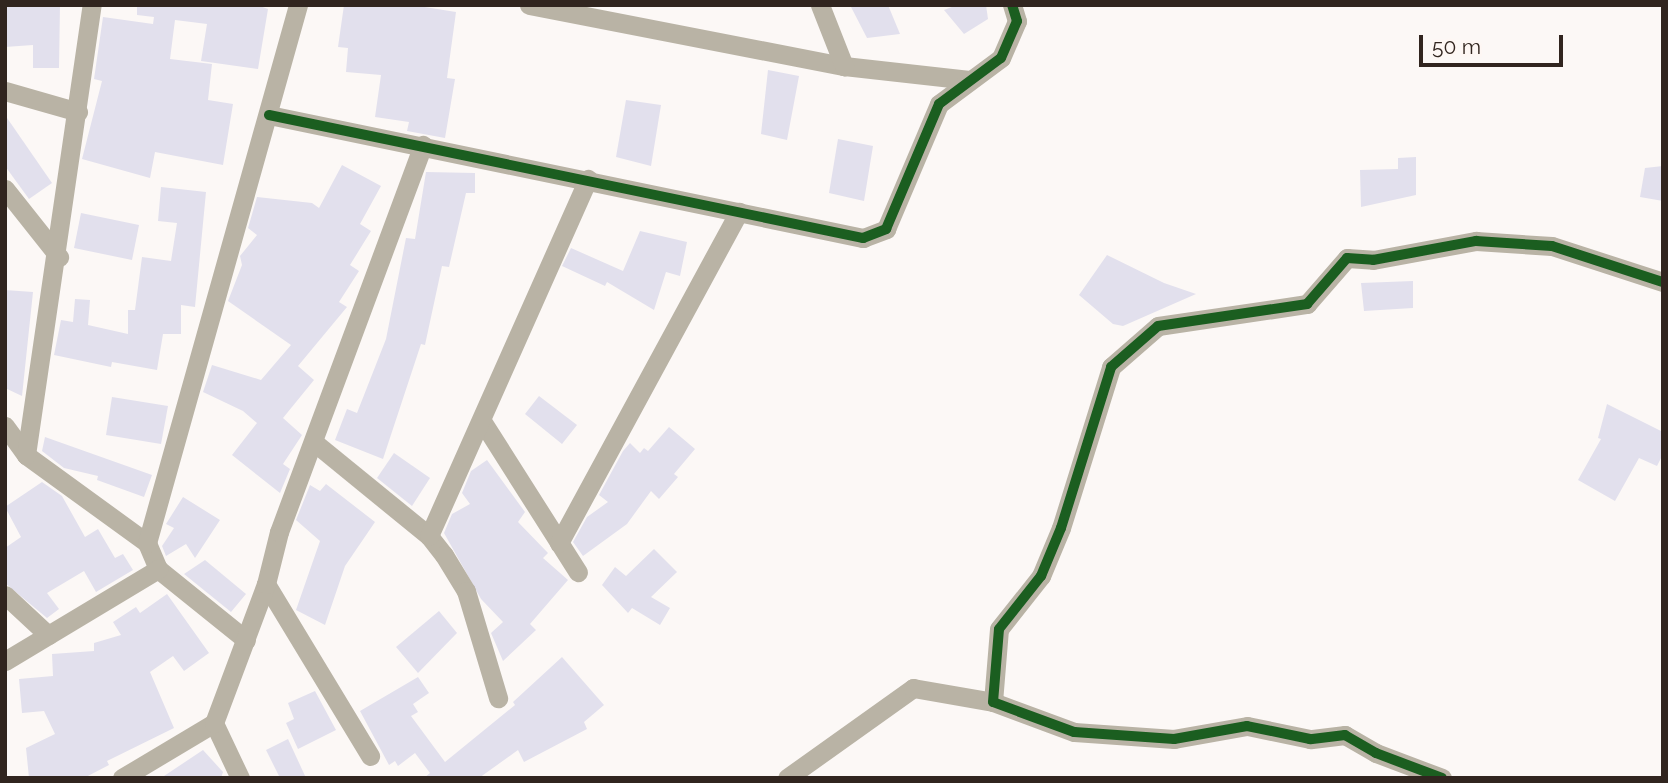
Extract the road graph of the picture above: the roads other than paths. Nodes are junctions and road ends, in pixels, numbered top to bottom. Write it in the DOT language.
graph roads {
  1 [pos="92,5"];
  2 [pos="298,5"];
  3 [pos="529,5"];
  4 [pos="624,5"];
  5 [pos="820,5"];
  6 [pos="1012,5"];
  7 [pos="634,26"];
  8 [pos="844,66"];
  9 [pos="969,80"];
  10 [pos="5,91"];
  11 [pos="78,112"];
  12 [pos="269,114"];
  13 [pos="423,145"];
  14 [pos="588,179"];
  15 [pos="5,188"];
  16 [pos="739,212"];
  17 [pos="59,257"];
  18 [pos="1663,282"];
  19 [pos="482,421"];
  20 [pos="5,426"];
  21 [pos="315,443"];
  22 [pos="26,455"];
  23 [pos="429,536"];
  24 [pos="147,543"];
  25 [pos="559,543"];
  26 [pos="158,569"];
  27 [pos="578,572"];
  28 [pos="266,584"];
  29 [pos="5,595"];
  30 [pos="48,635"];
  31 [pos="247,640"];
  32 [pos="5,661"];
  33 [pos="498,698"];
  34 [pos="993,702"];
  35 [pos="214,723"];
  36 [pos="370,756"];
  37 [pos="122,778"];
  38 [pos="240,778"];
  39 [pos="787,778"];
  40 [pos="1442,778"];
  1 -- 11 [label="street"];
  2 -- 12 [label="street"];
  3 -- 7 [label="street"];
  4 -- 7 [label="street"];
  5 -- 8 [label="street"];
  6 -- 9 [label="street"];
  7 -- 8 [label="street"];
  8 -- 9 [label="street"];
  9 -- 16 [label="street"];
  10 -- 11 [label="street"];
  11 -- 17 [label="street"];
  12 -- 13 [label="street"];
  12 -- 24 [label="street"];
  13 -- 14 [label="street"];
  13 -- 21 [label="street"];
  14 -- 16 [label="street"];
  14 -- 19 [label="street"];
  15 -- 17 [label="street"];
  16 -- 25 [label="street"];
  17 -- 22 [label="street"];
  18 -- 34 [label="street"];
  19 -- 23 [label="street"];
  19 -- 25 [label="street"];
  20 -- 22 [label="street"];
  21 -- 23 [label="street"];
  21 -- 28 [label="street"];
  22 -- 24 [label="street"];
  23 -- 33 [label="street"];
  24 -- 26 [label="street"];
  25 -- 27 [label="street"];
  26 -- 30 [label="street"];
  26 -- 31 [label="street"];
  28 -- 31 [label="street"];
  28 -- 36 [label="street"];
  29 -- 30 [label="street"];
  30 -- 32 [label="street"];
  31 -- 35 [label="street"];
  34 -- 39 [label="street"];
  34 -- 40 [label="street"];
  35 -- 37 [label="street"];
  35 -- 38 [label="street"];
}
